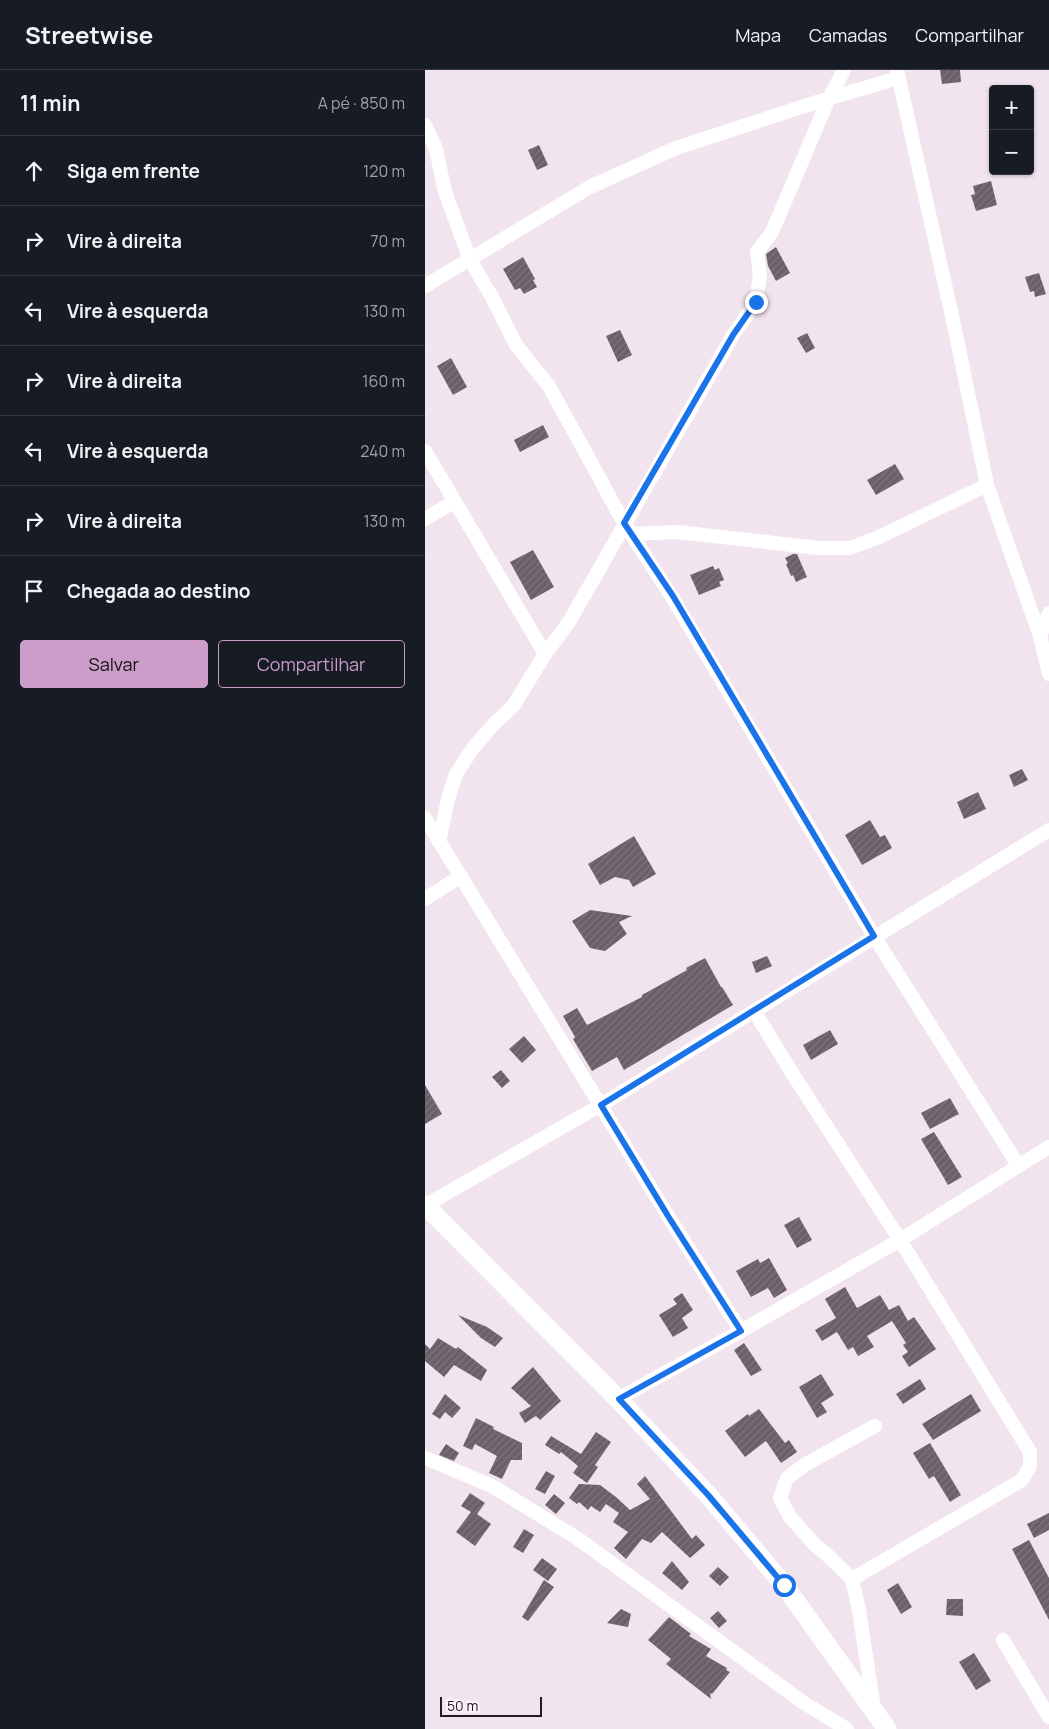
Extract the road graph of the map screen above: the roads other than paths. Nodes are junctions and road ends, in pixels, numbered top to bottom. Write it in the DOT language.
graph roads {
  1 [pos="844,70"];
  2 [pos="897,74"];
  3 [pos="829,98"];
  4 [pos="425,125"];
  5 [pos="470,260"];
  6 [pos="425,286"];
  7 [pos="425,451"];
  8 [pos="987,485"];
  9 [pos="455,501"];
  10 [pos="425,519"];
  11 [pos="628,528"];
  12 [pos="1049,613"];
  13 [pos="1040,636"];
  14 [pos="545,654"];
  15 [pos="1049,674"];
  16 [pos="425,818"];
  17 [pos="1049,830"];
  18 [pos="439,842"];
  19 [pos="461,876"];
  20 [pos="425,899"];
  21 [pos="874,936"];
  22 [pos="754,1011"];
  23 [pos="601,1105"];
  24 [pos="1049,1147"];
  25 [pos="1018,1164"];
  26 [pos="425,1205"];
  27 [pos="900,1240"];
  28 [pos="741,1331"];
  29 [pos="619,1399"];
  30 [pos="875,1426"];
  31 [pos="425,1458"];
  32 [pos="852,1579"];
  33 [pos="1003,1640"];
  34 [pos="874,1710"];
  35 [pos="1049,1717"];
  36 [pos="847,1729"];
  37 [pos="887,1729"];
  1 -- 3 [label="street"];
  2 -- 3 [label="street"];
  2 -- 8 [label="street"];
  3 -- 5 [label="street"];
  3 -- 11 [label="street"];
  4 -- 5 [label="street"];
  5 -- 6 [label="street"];
  5 -- 11 [label="street"];
  7 -- 9 [label="street"];
  8 -- 11 [label="street"];
  8 -- 13 [label="street"];
  9 -- 10 [label="street"];
  9 -- 14 [label="street"];
  11 -- 14 [label="street"];
  11 -- 21 [label="street"];
  12 -- 13 [label="street"];
  13 -- 15 [label="street"];
  14 -- 18 [label="street"];
  16 -- 18 [label="street"];
  17 -- 21 [label="street"];
  18 -- 19 [label="street"];
  19 -- 20 [label="street"];
  19 -- 23 [label="street"];
  21 -- 22 [label="street"];
  21 -- 25 [label="street"];
  22 -- 23 [label="street"];
  22 -- 27 [label="street"];
  23 -- 26 [label="street"];
  23 -- 28 [label="street"];
  24 -- 25 [label="street"];
  25 -- 27 [label="street"];
  26 -- 29 [label="main road"];
  27 -- 28 [label="street"];
  27 -- 32 [label="street"];
  28 -- 29 [label="street"];
  29 -- 34 [label="main road"];
  30 -- 32 [label="street"];
  31 -- 36 [label="street"];
  32 -- 34 [label="street"];
  33 -- 35 [label="street"];
  34 -- 37 [label="main road"];
}
